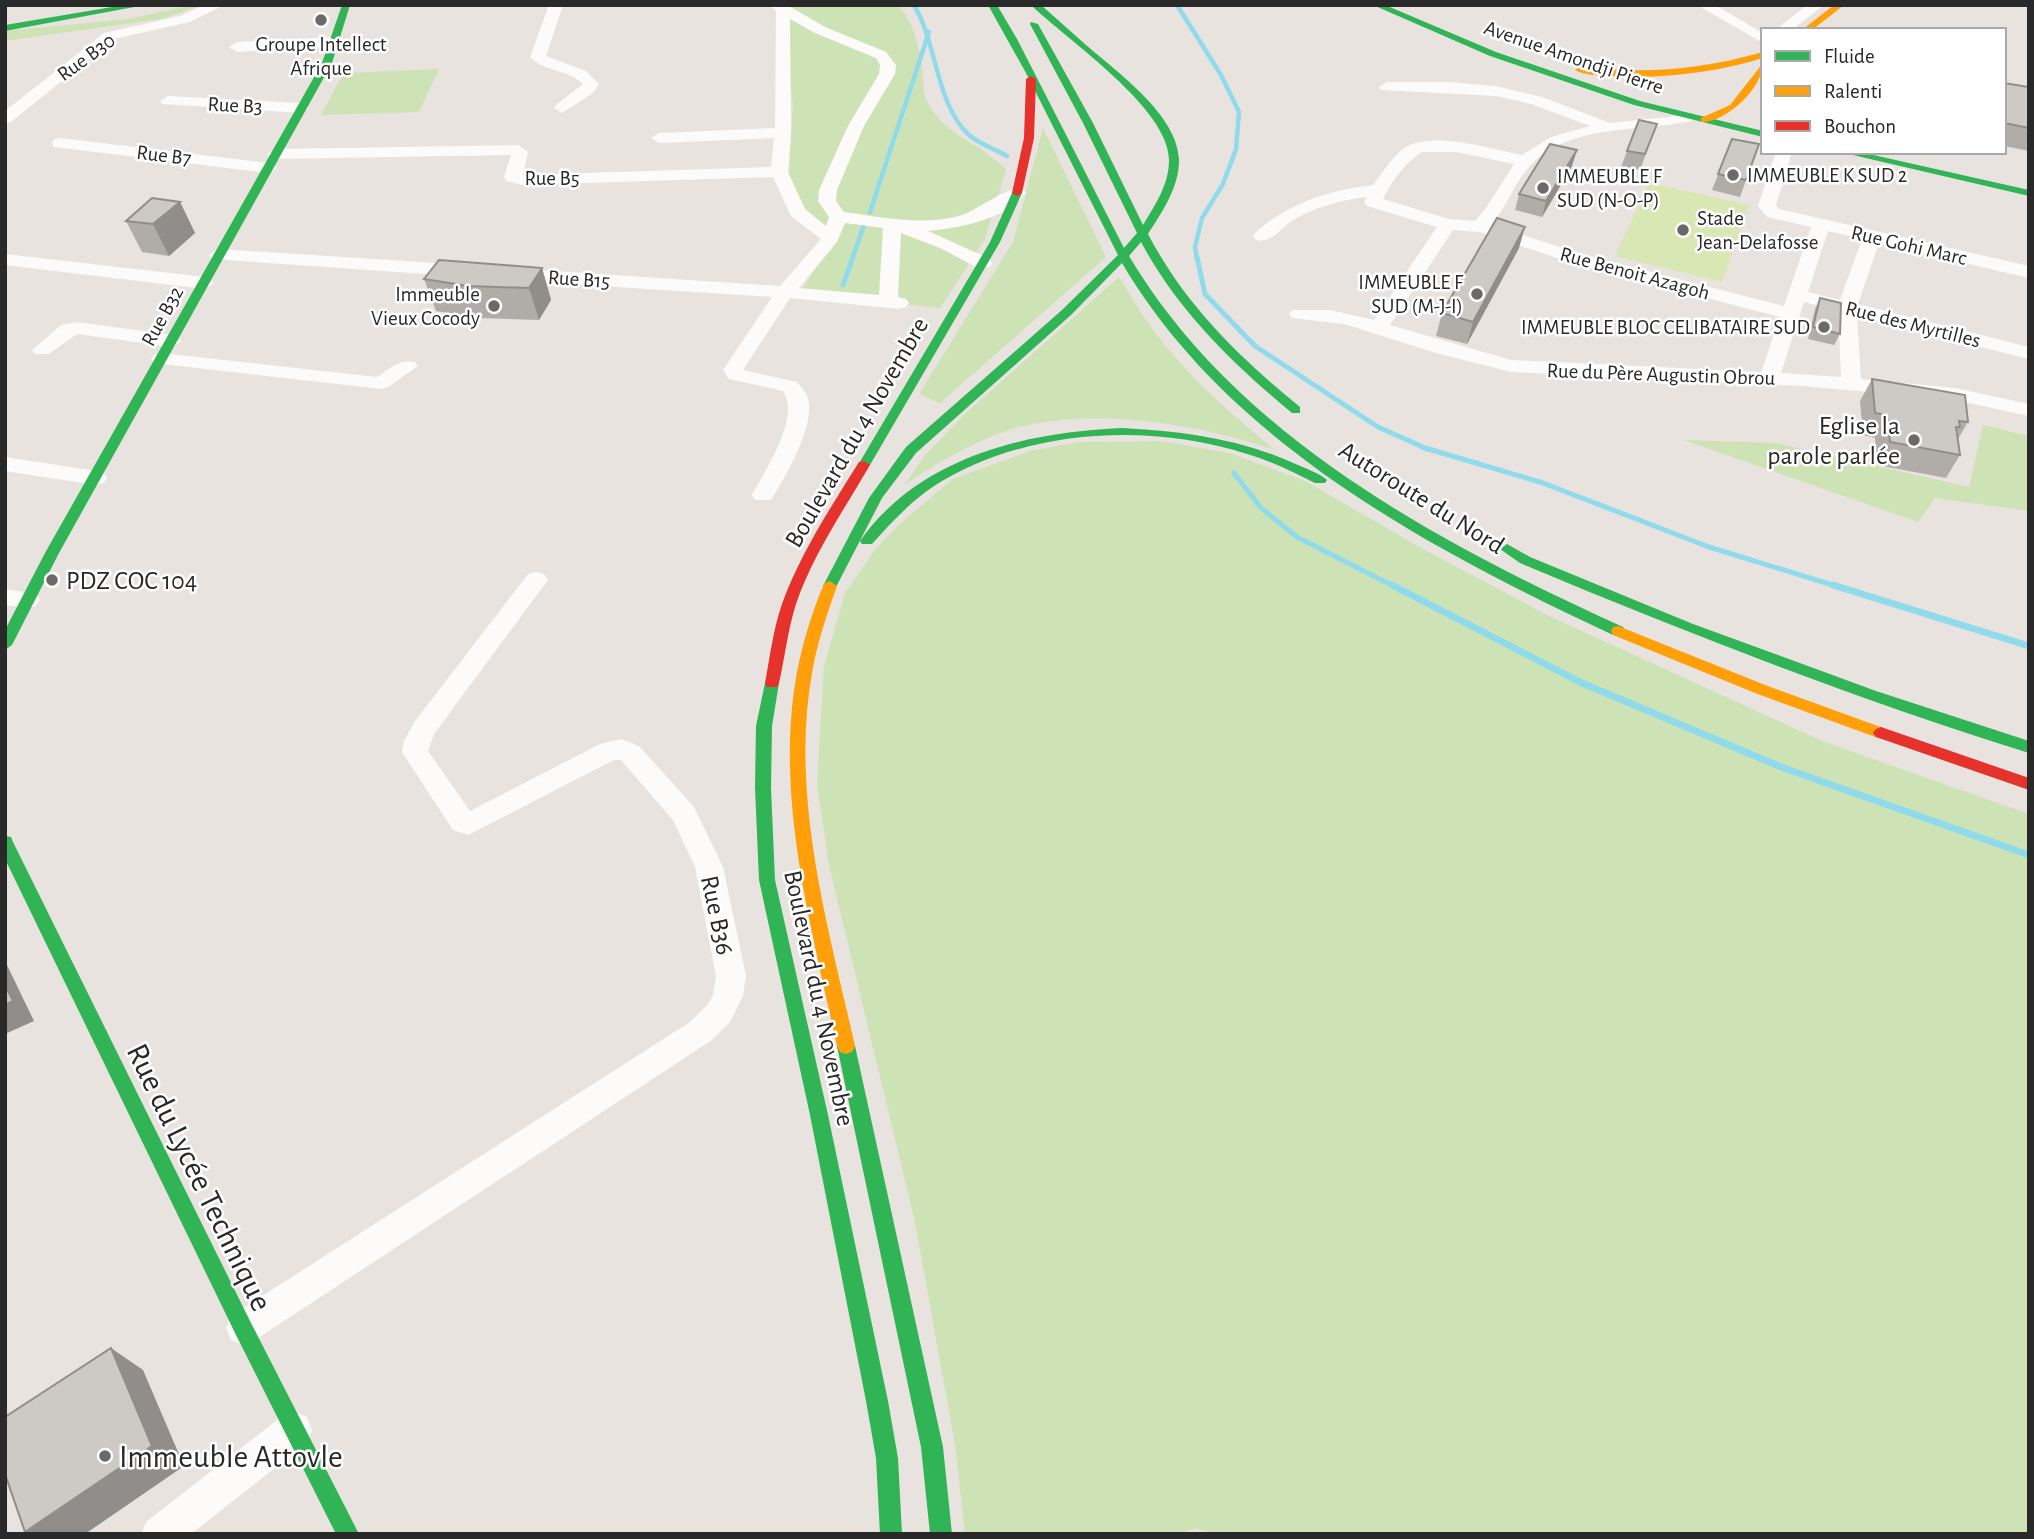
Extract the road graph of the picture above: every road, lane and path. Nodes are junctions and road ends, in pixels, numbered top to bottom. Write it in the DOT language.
graph roads {
  1 [pos="141,5"];
  2 [pos="217,5"];
  3 [pos="346,5"];
  4 [pos="556,5"];
  5 [pos="992,5"];
  6 [pos="1021,5"];
  7 [pos="1035,5"];
  8 [pos="1377,5"];
  9 [pos="1704,5"];
  10 [pos="1817,5"];
  11 [pos="1840,5"];
  12 [pos="780,7"];
  13 [pos="5,28"];
  14 [pos="1785,28"];
  15 [pos="1809,28"];
  16 [pos="1761,38"];
  17 [pos="337,42"];
  18 [pos="237,47"];
  19 [pos="1493,54"];
  20 [pos="1761,56"];
  21 [pos="1741,64"];
  22 [pos="1761,69"];
  23 [pos="1031,74"];
  24 [pos="1387,87"];
  25 [pos="1739,100"];
  26 [pos="168,101"];
  27 [pos="301,108"];
  28 [pos="562,108"];
  29 [pos="1683,108"];
  30 [pos="5,119"];
  31 [pos="1610,129"];
  32 [pos="1761,130"];
  33 [pos="1761,131"];
  34 [pos="783,133"];
  35 [pos="659,138"];
  36 [pos="60,143"];
  37 [pos="1783,154"];
  38 [pos="1854,154"];
  39 [pos="272,161"];
  40 [pos="1525,161"];
  41 [pos="779,172"];
  42 [pos="1378,190"];
  43 [pos="1017,193"];
  44 [pos="2029,193"];
  45 [pos="838,216"];
  46 [pos="892,224"];
  47 [pos="1448,224"];
  48 [pos="1821,224"];
  49 [pos="1479,227"];
  50 [pos="1262,236"];
  51 [pos="1872,236"];
  52 [pos="831,238"];
  53 [pos="218,255"];
  54 [pos="5,260"];
  55 [pos="983,263"];
  56 [pos="2029,272"];
  57 [pos="205,283"];
  58 [pos="785,292"];
  59 [pos="1797,295"];
  60 [pos="1847,308"];
  61 [pos="1299,314"];
  62 [pos="1791,314"];
  63 [pos="1378,328"];
  64 [pos="172,341"];
  65 [pos="42,350"];
  66 [pos="2029,353"];
  67 [pos="161,359"];
  68 [pos="408,366"];
  69 [pos="1769,378"];
  70 [pos="1851,384"];
  71 [pos="2029,410"];
  72 [pos="1306,418"];
  73 [pos="5,464"];
  74 [pos="96,478"];
  75 [pos="763,495"];
  76 [pos="1385,508"];
  77 [pos="1489,539"];
  78 [pos="536,580"];
  79 [pos="830,586"];
  80 [pos="17,599"];
  81 [pos="5,645"];
  82 [pos="2029,747"];
  83 [pos="2029,784"];
  84 [pos="5,842"];
  85 [pos="243,1328"];
  86 [pos="294,1430"];
  87 [pos="160,1534"];
  88 [pos="348,1534"];
  89 [pos="891,1534"];
  90 [pos="941,1534"];
  1 -- 13 [label="main road"];
  2 -- 30 [label="street, Rue B30"];
  3 -- 17 [label="main road, Rue B32"];
  4 -- 28 [label="street"];
  5 -- 23 [label="main road, Autoroute du Nord"];
  6 -- 72 [label="main road"];
  7 -- 79 [label="main road, Boulevard du 4 Novembre"];
  8 -- 19 [label="main road, Avenue Amondji Pierre"];
  9 -- 16 [label="street"];
  10 -- 14 [label="street"];
  11 -- 15 [label="main road"];
  12 -- 34 [label="street"];
  12 -- 45 [label="street"];
  17 -- 18 [label="street"];
  17 -- 27 [label="main road, Rue B32"];
  19 -- 21 [label="main road"];
  19 -- 29 [label="main road, Avenue Amondji Pierre"];
  20 -- 21 [label="main road"];
  21 -- 29 [label="main road"];
  22 -- 25 [label="main road"];
  23 -- 43 [label="main road, Boulevard du 4 Novembre"];
  23 -- 76 [label="main road, Autoroute du Nord"];
  24 -- 31 [label="street"];
  25 -- 29 [label="main road"];
  25 -- 32 [label="main road"];
  26 -- 27 [label="street, Rue B3"];
  27 -- 39 [label="main road, Rue B32"];
  29 -- 31 [label="street"];
  29 -- 33 [label="main road, Avenue Amondji Pierre"];
  31 -- 40 [label="street"];
  34 -- 35 [label="street"];
  34 -- 41 [label="street"];
  36 -- 39 [label="street, Rue B7"];
  37 -- 48 [label="street, Rue Gohi Marc"];
  38 -- 44 [label="main road"];
  39 -- 41 [label="street, Rue B5"];
  39 -- 53 [label="main road, Rue B32"];
  40 -- 42 [label="street"];
  40 -- 49 [label="street"];
  41 -- 52 [label="street"];
  42 -- 47 [label="street"];
  42 -- 50 [label="street"];
  43 -- 46 [label="street"];
  43 -- 55 [label="main road, Boulevard du 4 Novembre"];
  45 -- 46 [label="street"];
  45 -- 52 [label="street"];
  46 -- 55 [label="street"];
  46 -- 58 [label="street, Rue B15"];
  47 -- 49 [label="street"];
  47 -- 63 [label="street"];
  48 -- 51 [label="street, Rue Gohi Marc"];
  48 -- 59 [label="street"];
  49 -- 62 [label="street, Rue Benoit Azagoh"];
  51 -- 56 [label="street, Rue Gohi Marc"];
  51 -- 60 [label="street"];
  52 -- 58 [label="street"];
  53 -- 57 [label="main road, Rue B32"];
  53 -- 58 [label="street, Rue B15"];
  54 -- 57 [label="street"];
  55 -- 89 [label="main road, Boulevard du 4 Novembre"];
  57 -- 64 [label="main road, Rue B32"];
  58 -- 75 [label="street"];
  59 -- 60 [label="street, Rue des Myrtilles"];
  59 -- 62 [label="street"];
  60 -- 66 [label="street, Rue des Myrtilles"];
  60 -- 70 [label="street"];
  61 -- 63 [label="street, Rue du Père Augustin Obrou"];
  62 -- 69 [label="street"];
  63 -- 69 [label="street, Rue du Père Augustin Obrou"];
  64 -- 65 [label="street"];
  64 -- 67 [label="main road, Rue B32"];
  67 -- 68 [label="street"];
  67 -- 74 [label="main road, Rue B32"];
  69 -- 70 [label="street, Rue du Père Augustin Obrou"];
  70 -- 71 [label="street, Rue du Père Augustin Obrou"];
  73 -- 74 [label="street"];
  74 -- 80 [label="main road, Rue B32"];
  76 -- 79 [label="main road"];
  76 -- 83 [label="main road, Autoroute du Nord"];
  77 -- 82 [label="main road, Autoroute du Nord"];
  78 -- 85 [label="street, Rue B36"];
  79 -- 90 [label="main road, Boulevard du 4 Novembre"];
  80 -- 81 [label="main road, Rue B32"];
  84 -- 85 [label="main road, Rue du Lycée Technique"];
  85 -- 86 [label="main road, Rue du Lycée Technique"];
  86 -- 87 [label="street"];
  86 -- 88 [label="main road, Rue du Lycée Technique"];
}
